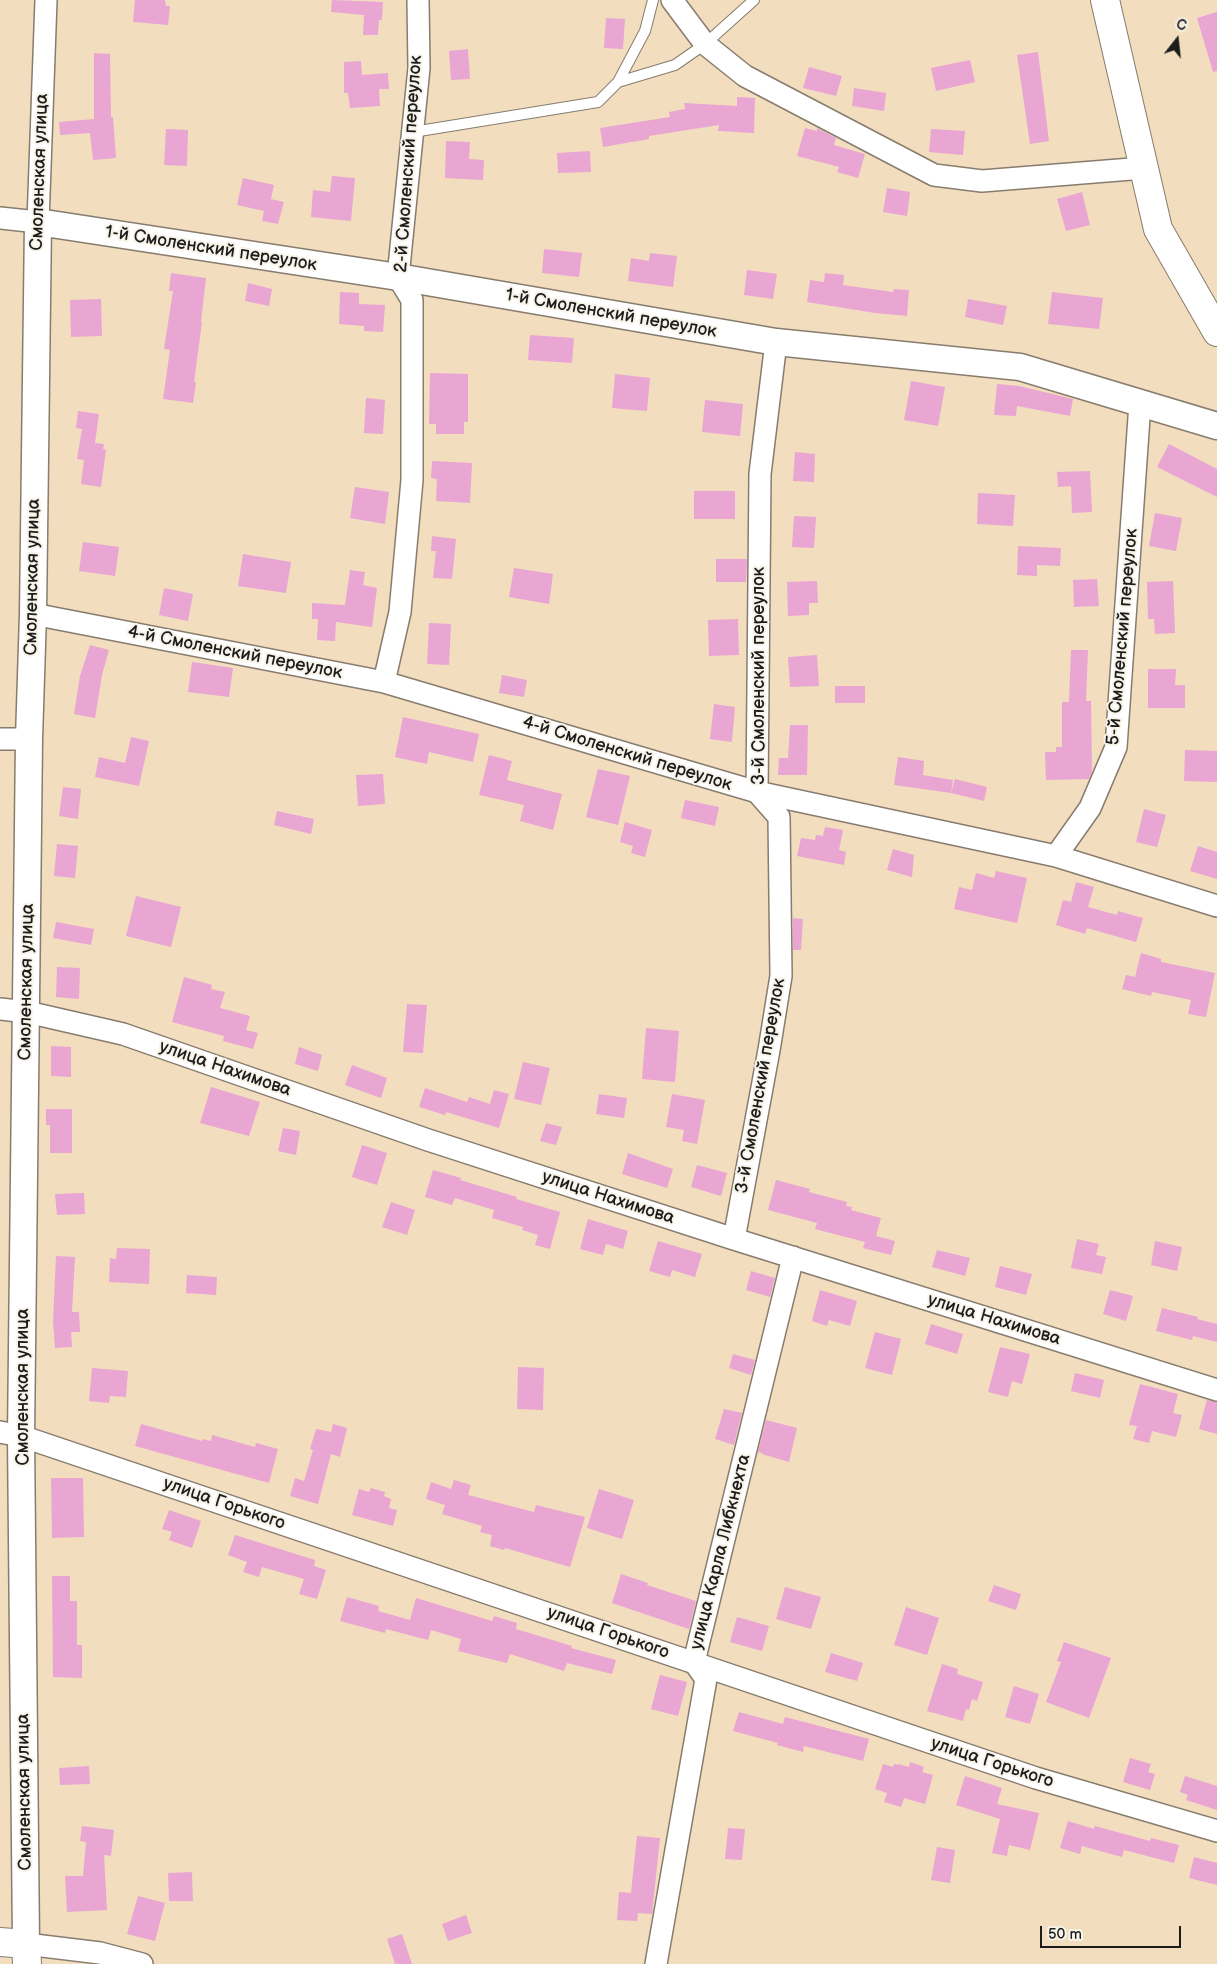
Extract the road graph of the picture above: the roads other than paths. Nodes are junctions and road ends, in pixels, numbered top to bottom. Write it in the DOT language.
graph roads {
  1 [pos="46,0"];
  2 [pos="418,0"];
  3 [pos="653,0"];
  4 [pos="672,0"];
  5 [pos="754,0"];
  6 [pos="1105,0"];
  7 [pos="705,44"];
  8 [pos="618,82"];
  9 [pos="413,132"];
  10 [pos="1144,168"];
  11 [pos="0,218"];
  12 [pos="38,222"];
  13 [pos="398,277"];
  14 [pos="1217,332"];
  15 [pos="776,342"];
  16 [pos="1140,403"];
  17 [pos="1217,426"];
  18 [pos="33,614"];
  19 [pos="384,682"];
  20 [pos="0,739"];
  21 [pos="29,739"];
  22 [pos="757,792"];
  23 [pos="1056,856"];
  24 [pos="1217,906"];
  25 [pos="0,1009"];
  26 [pos="27,1012"];
  27 [pos="734,1239"];
  28 [pos="794,1258"];
  29 [pos="1217,1390"];
  30 [pos="11,1434"];
  31 [pos="694,1662"];
  32 [pos="1217,1831"];
  33 [pos="18,1950"];
  34 [pos="142,1964"];
  35 [pos="656,1964"];
  1 -- 12 [label="street, Смоленская улица"];
  2 -- 9 [label="street, 2-й Смоленский переулок"];
  3 -- 8 [label="lane"];
  4 -- 7 [label="street"];
  5 -- 7 [label="lane"];
  6 -- 10 [label="main road"];
  7 -- 8 [label="lane"];
  7 -- 10 [label="street"];
  8 -- 9 [label="lane"];
  9 -- 13 [label="street, 2-й Смоленский переулок"];
  10 -- 14 [label="main road"];
  11 -- 12 [label="street, 1-й Смоленский переулок"];
  12 -- 13 [label="street, 1-й Смоленский переулок"];
  12 -- 18 [label="street, Смоленская улица"];
  13 -- 15 [label="street, 1-й Смоленский переулок"];
  13 -- 19 [label="street, 2-й Смоленский переулок"];
  15 -- 16 [label="street, 1-й Смоленский переулок"];
  15 -- 22 [label="street, 3-й Смоленский переулок"];
  16 -- 17 [label="street, 1-й Смоленский переулок"];
  16 -- 23 [label="street, 5-й Смоленский переулок"];
  18 -- 19 [label="street, 4-й Смоленский переулок"];
  18 -- 21 [label="street, Смоленская улица"];
  19 -- 22 [label="street, 4-й Смоленский переулок"];
  20 -- 21 [label="street"];
  21 -- 26 [label="street, Смоленская улица"];
  22 -- 23 [label="street, 4-й Смоленский переулок"];
  22 -- 27 [label="street, 3-й Смоленский переулок"];
  23 -- 24 [label="street, 4-й Смоленский переулок"];
  25 -- 26 [label="street, улица Нахимова"];
  26 -- 27 [label="street, улица Нахимова"];
  26 -- 30 [label="street, Смоленская улица"];
  27 -- 28 [label="street, улица Нахимова"];
  28 -- 29 [label="street, улица Нахимова"];
  28 -- 31 [label="street, улица Карла Либкнехта"];
  30 -- 31 [label="street, улица Горького"];
  30 -- 33 [label="street, Смоленская улица"];
  31 -- 32 [label="street, улица Горького"];
  31 -- 35 [label="street, улица Карла Либкнехта"];
  33 -- 34 [label="street"];
}
